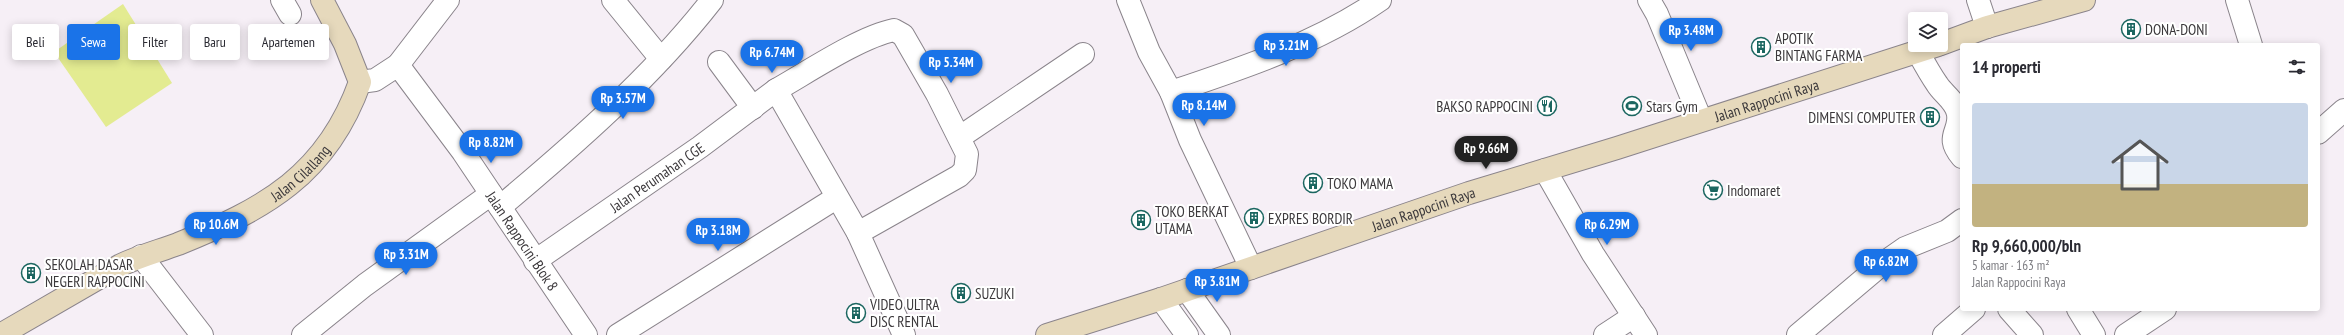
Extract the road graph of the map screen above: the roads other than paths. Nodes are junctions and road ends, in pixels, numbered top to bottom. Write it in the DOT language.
graph roads {
  1 [pos="448,0"];
  2 [pos="613,0"];
  3 [pos="712,0"];
  4 [pos="1128,0"];
  5 [pos="1380,0"];
  6 [pos="1649,0"];
  7 [pos="1978,0"];
  8 [pos="2084,0"];
  9 [pos="2237,0"];
  10 [pos="324,1"];
  11 [pos="1987,27"];
  12 [pos="1948,42"];
  13 [pos="2250,43"];
  14 [pos="1918,52"];
  15 [pos="1083,54"];
  16 [pos="661,59"];
  17 [pos="718,62"];
  18 [pos="398,65"];
  19 [pos="360,82"];
  20 [pos="776,90"];
  21 [pos="1171,92"];
  22 [pos="753,108"];
  23 [pos="2344,110"];
  24 [pos="1701,120"];
  25 [pos="2320,131"];
  26 [pos="960,137"];
  27 [pos="1960,154"];
  28 [pos="1545,170"];
  29 [pos="836,198"];
  30 [pos="496,201"];
  31 [pos="1960,221"];
  32 [pos="858,233"];
  33 [pos="141,256"];
  34 [pos="535,261"];
  35 [pos="1251,268"];
  36 [pos="1187,290"];
  37 [pos="1161,299"];
  38 [pos="1972,311"];
  39 [pos="2011,311"];
  40 [pos="2079,311"];
  41 [pos="2162,311"];
  42 [pos="1634,316"];
  43 [pos="0,335"];
  44 [pos="202,335"];
  45 [pos="303,335"];
  46 [pos="586,335"];
  47 [pos="618,335"];
  48 [pos="904,335"];
  49 [pos="1047,335"];
  50 [pos="1187,335"];
  51 [pos="1219,335"];
  52 [pos="1605,335"];
  53 [pos="1646,335"];
  54 [pos="1798,335"];
  55 [pos="1944,335"];
  56 [pos="2032,335"];
  57 [pos="2094,335"];
  58 [pos="2126,335"];
  1 -- 18 [label="street"];
  2 -- 16 [label="street"];
  3 -- 16 [label="street"];
  4 -- 21 [label="street"];
  5 -- 21 [label="street"];
  6 -- 24 [label="street"];
  7 -- 11 [label="street"];
  8 -- 11 [label="main road, Jalan Rappocini Raya"];
  9 -- 13 [label="street"];
  10 -- 19 [label="main road"];
  11 -- 12 [label="main road, Jalan Rappocini Raya"];
  14 -- 24 [label="main road, Jalan Rappocini Raya"];
  14 -- 27 [label="street"];
  15 -- 26 [label="street"];
  16 -- 30 [label="street"];
  17 -- 22 [label="street"];
  18 -- 19 [label="street"];
  18 -- 30 [label="street, Jalan Rappocini Blok 8"];
  19 -- 33 [label="main road, Jalan Cilallang"];
  20 -- 22 [label="street, Jalan Perumahan CGE"];
  20 -- 26 [label="street, Jalan Perumahan CGE"];
  20 -- 29 [label="street"];
  21 -- 35 [label="street"];
  22 -- 34 [label="street, Jalan Perumahan CGE"];
  23 -- 25 [label="street"];
  24 -- 28 [label="main road, Jalan Rappocini Raya"];
  26 -- 32 [label="street, Jalan Perumahan CGE"];
  28 -- 35 [label="main road, Jalan Rappocini Raya"];
  28 -- 42 [label="street"];
  29 -- 32 [label="street"];
  29 -- 47 [label="street"];
  30 -- 34 [label="street, Jalan Rappocini Blok 8"];
  30 -- 45 [label="street"];
  31 -- 54 [label="street"];
  32 -- 48 [label="street"];
  33 -- 43 [label="main road, Jalan Cilallang"];
  33 -- 44 [label="street"];
  34 -- 46 [label="street, Jalan Rappocini Blok 8"];
  35 -- 36 [label="main road, Jalan Rappocini Raya"];
  36 -- 37 [label="main road, Jalan Rappocini Raya"];
  36 -- 51 [label="street"];
  37 -- 49 [label="main road, Jalan Rappocini Raya"];
  37 -- 50 [label="street"];
  38 -- 55 [label="street"];
  39 -- 56 [label="street"];
  40 -- 57 [label="street"];
  41 -- 58 [label="street"];
  42 -- 52 [label="street"];
  42 -- 53 [label="street"];
}
